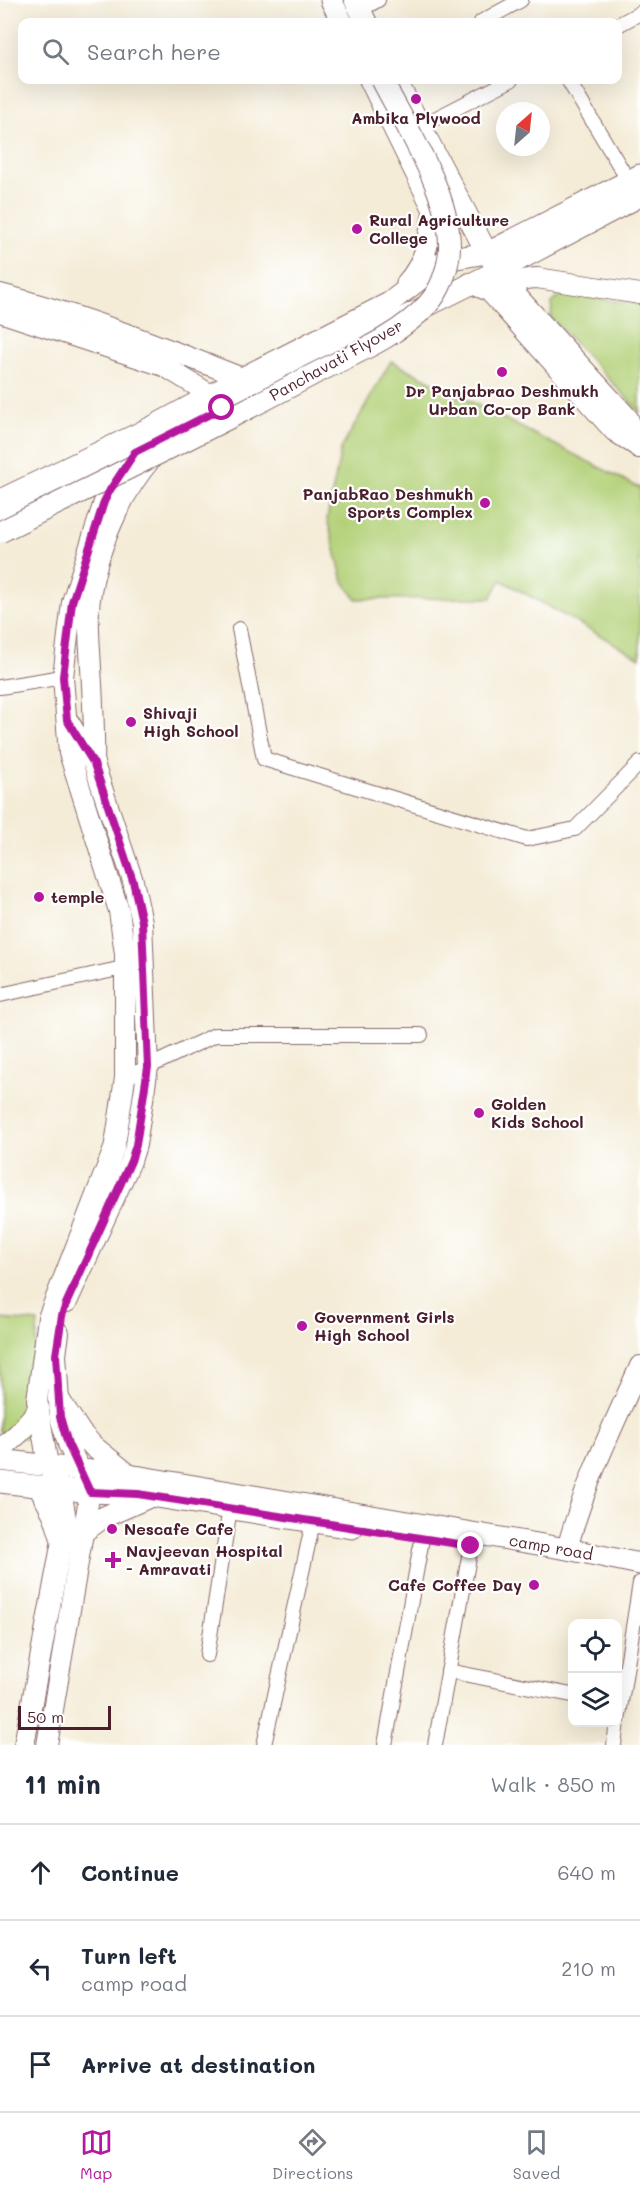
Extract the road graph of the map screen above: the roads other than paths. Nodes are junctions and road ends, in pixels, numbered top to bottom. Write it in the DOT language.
graph roads {
  1 [pos="331,0"];
  2 [pos="521,0"];
  3 [pos="640,14"];
  4 [pos="340,18"];
  5 [pos="487,18"];
  6 [pos="622,23"];
  7 [pos="372,84"];
  8 [pos="384,84"];
  9 [pos="398,84"];
  10 [pos="503,84"];
  11 [pos="570,84"];
  12 [pos="421,126"];
  13 [pos="636,184"];
  14 [pos="434,210"];
  15 [pos="445,260"];
  16 [pos="493,276"];
  17 [pos="0,294"];
  18 [pos="640,294"];
  19 [pos="389,303"];
  20 [pos="640,307"];
  21 [pos="0,312"];
  22 [pos="249,384"];
  23 [pos="216,401"];
  24 [pos="152,427"];
  25 [pos="640,448"];
  26 [pos="143,455"];
  27 [pos="0,500"];
  28 [pos="0,519"];
  29 [pos="0,532"];
  30 [pos="239,629"];
  31 [pos="63,677"];
  32 [pos="0,687"];
  33 [pos="67,720"];
  34 [pos="640,763"];
  35 [pos="94,764"];
  36 [pos="123,968"];
  37 [pos="0,995"];
  38 [pos="421,1035"];
  39 [pos="148,1067"];
  40 [pos="125,1078"];
  41 [pos="640,1366"];
  42 [pos="58,1398"];
  43 [pos="39,1409"];
  44 [pos="0,1450"];
  45 [pos="0,1460"];
  46 [pos="48,1465"];
  47 [pos="79,1471"];
  48 [pos="130,1476"];
  49 [pos="0,1482"];
  50 [pos="39,1487"];
  51 [pos="62,1490"];
  52 [pos="90,1492"];
  53 [pos="151,1496"];
  54 [pos="230,1508"];
  55 [pos="313,1522"];
  56 [pos="83,1532"];
  57 [pos="422,1539"];
  58 [pos="62,1540"];
  59 [pos="471,1546"];
  60 [pos="567,1549"];
  61 [pos="640,1564"];
  62 [pos="640,1575"];
  63 [pos="640,1583"];
  64 [pos="207,1655"];
  65 [pos="448,1671"];
  66 [pos="622,1687"];
  67 [pos="568,1694"];
  68 [pos="616,1727"];
  69 [pos="24,1745"];
  70 [pos="47,1745"];
  71 [pos="264,1745"];
  72 [pos="385,1745"];
  73 [pos="435,1745"];
  74 [pos="614,1745"];
  1 -- 4 [label="main road"];
  2 -- 5 [label="street"];
  3 -- 6 [label="street"];
  7 -- 14 [label="main road"];
  8 -- 26 [label="main road, Panchavati Flyover, bridge"];
  9 -- 12 [label="main road"];
  10 -- 12 [label="street"];
  11 -- 13 [label="street"];
  12 -- 16 [label="main road"];
  13 -- 16 [label="main road"];
  14 -- 15 [label="main road"];
  14 -- 19 [label="main road"];
  15 -- 16 [label="main road"];
  15 -- 16 [label="main road"];
  15 -- 19 [label="main road"];
  16 -- 18 [label="street"];
  16 -- 20 [label="street"];
  16 -- 22 [label="main road"];
  16 -- 25 [label="street"];
  17 -- 22 [label="street"];
  19 -- 22 [label="main road"];
  21 -- 23 [label="street"];
  22 -- 23 [label="main road"];
  23 -- 24 [label="main road"];
  23 -- 26 [label="main road"];
  24 -- 26 [label="street"];
  24 -- 27 [label="main road"];
  26 -- 28 [label="main road"];
  26 -- 29 [label="main road, Panchavati Flyover, bridge"];
  26 -- 31 [label="street"];
  26 -- 35 [label="street, Panchavati Flyover"];
  30 -- 34 [label="street"];
  31 -- 32 [label="street"];
  31 -- 33 [label="street"];
  33 -- 35 [label="street"];
  33 -- 36 [label="street"];
  35 -- 39 [label="street"];
  36 -- 37 [label="street"];
  36 -- 40 [label="street"];
  38 -- 39 [label="street"];
  39 -- 40 [label="street"];
  39 -- 42 [label="street"];
  40 -- 43 [label="street"];
  41 -- 60 [label="street"];
  42 -- 47 [label="street"];
  42 -- 48 [label="main road"];
  43 -- 44 [label="main road"];
  43 -- 46 [label="street"];
  45 -- 46 [label="main road, camp road"];
  46 -- 47 [label="main road, camp road"];
  46 -- 51 [label="street"];
  47 -- 48 [label="main road, camp road"];
  47 -- 52 [label="street"];
  48 -- 60 [label="main road, camp road"];
  49 -- 50 [label="main road, camp road"];
  50 -- 51 [label="main road, camp road"];
  50 -- 58 [label="main road"];
  51 -- 52 [label="main road, camp road"];
  51 -- 58 [label="street"];
  52 -- 53 [label="main road, camp road"];
  52 -- 56 [label="street"];
  53 -- 54 [label="main road, camp road"];
  53 -- 56 [label="main road"];
  54 -- 55 [label="main road, camp road"];
  54 -- 64 [label="street"];
  55 -- 57 [label="main road, camp road"];
  55 -- 71 [label="street"];
  56 -- 70 [label="street"];
  57 -- 59 [label="main road, camp road"];
  57 -- 72 [label="street"];
  58 -- 69 [label="street"];
  59 -- 62 [label="main road, camp road"];
  59 -- 65 [label="street"];
  60 -- 61 [label="main road, camp road"];
  63 -- 66 [label="street"];
  65 -- 67 [label="street"];
  65 -- 73 [label="street"];
  68 -- 74 [label="street"];
}
